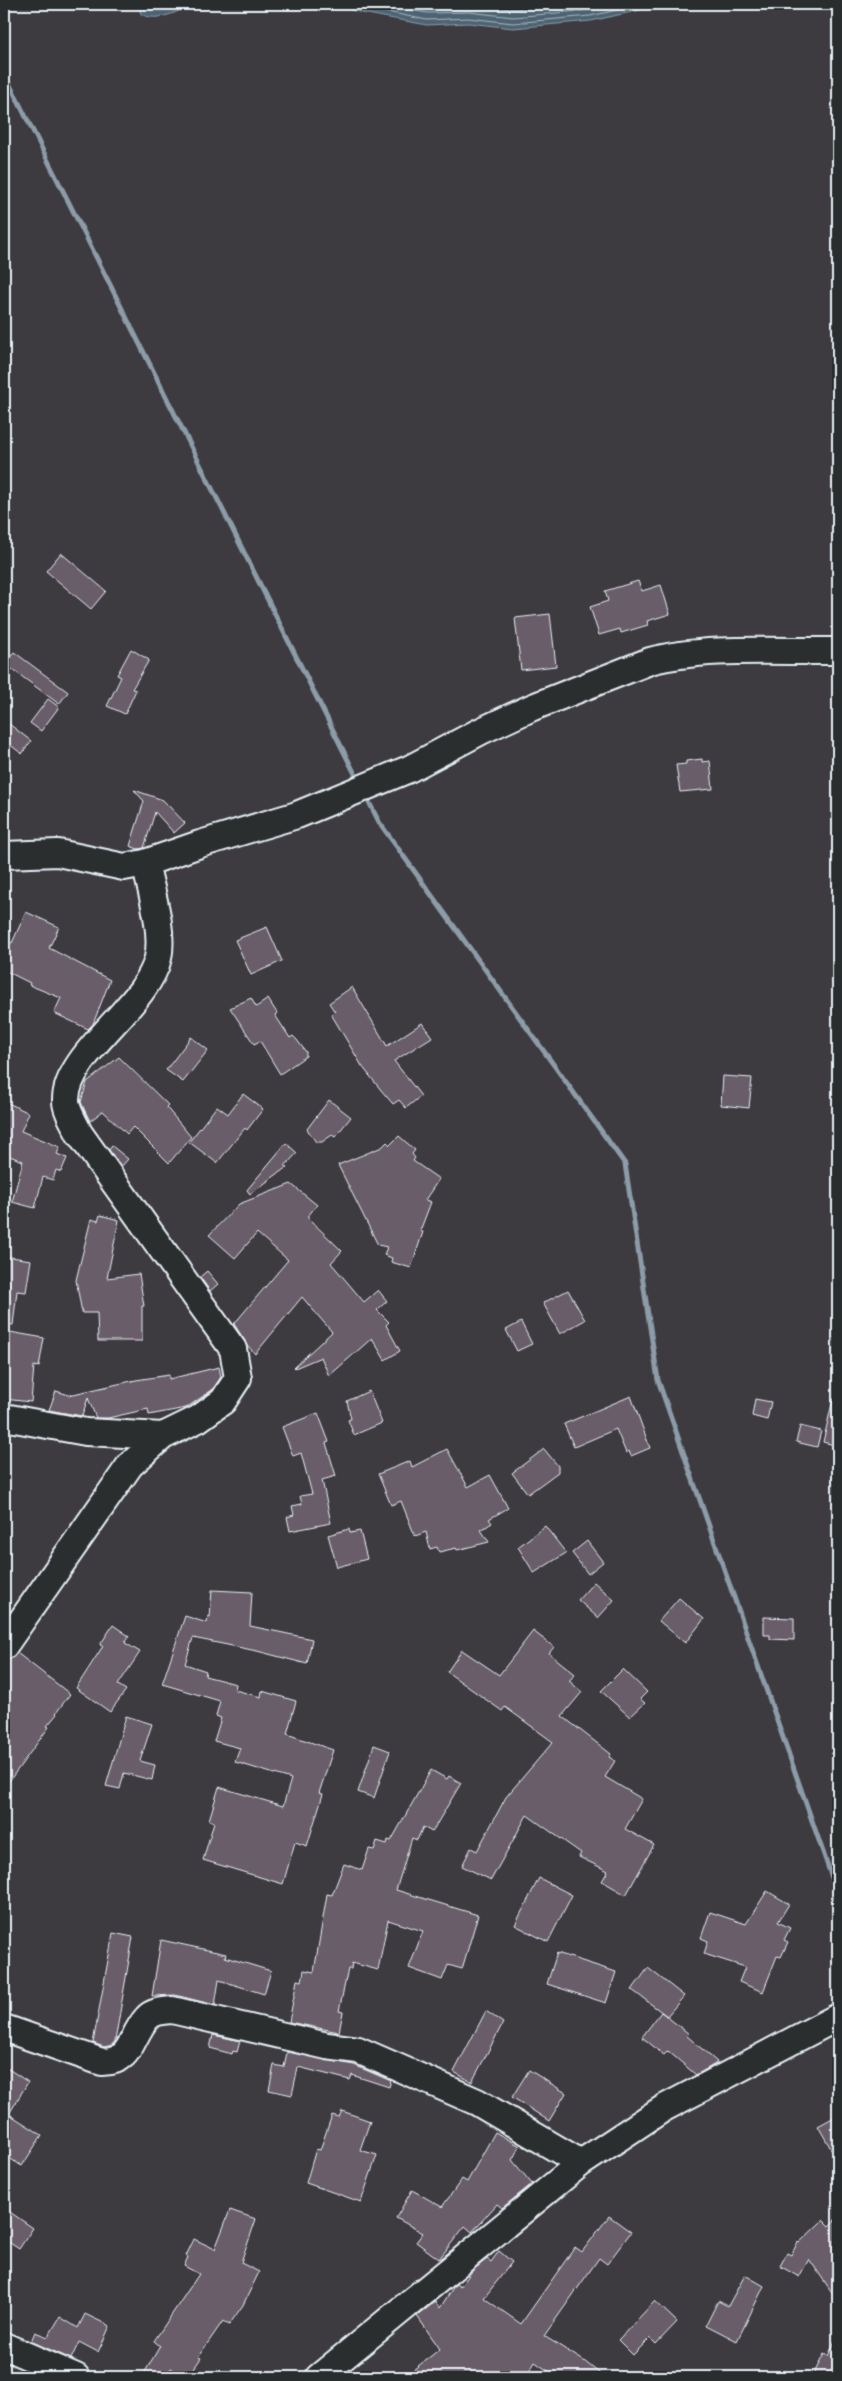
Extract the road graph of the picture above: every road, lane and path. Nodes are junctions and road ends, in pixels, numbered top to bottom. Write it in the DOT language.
graph roads {
  1 [pos="838,651"];
  2 [pos="4,855"];
  3 [pos="145,863"];
  4 [pos="4,1417"];
  5 [pos="163,1436"];
  6 [pos="4,1646"];
  7 [pos="838,2017"];
  8 [pos="4,2028"];
  9 [pos="580,2163"];
  10 [pos="4,2346"];
  11 [pos="76,2377"];
  12 [pos="319,2377"];
  1 -- 3 [label="street"];
  2 -- 3 [label="street"];
  3 -- 5 [label="street"];
  4 -- 5 [label="street"];
  5 -- 6 [label="street"];
  7 -- 9 [label="street"];
  8 -- 9 [label="street"];
  9 -- 12 [label="street"];
  10 -- 11 [label="street"];
}
